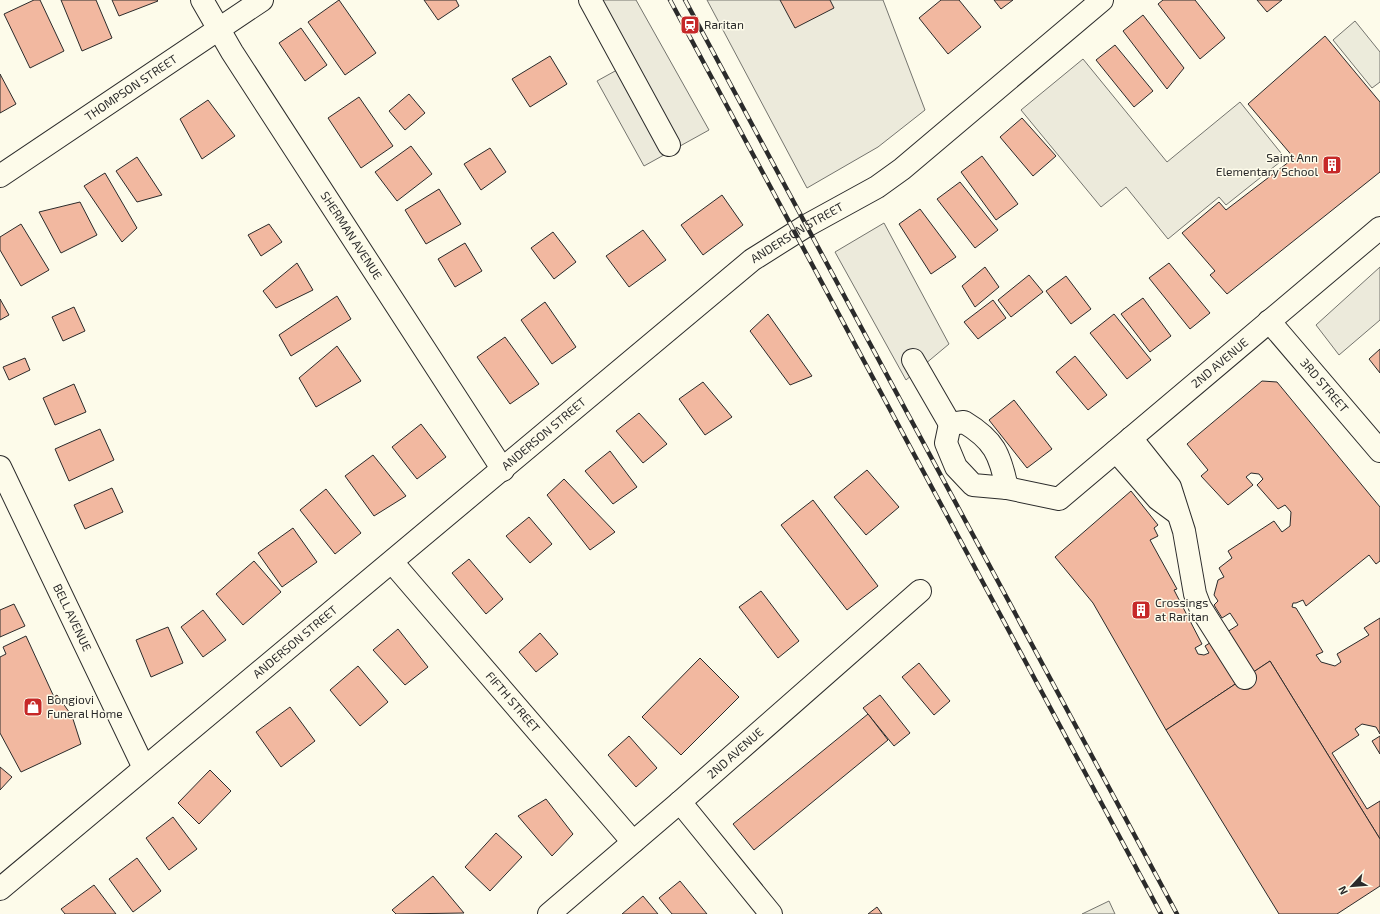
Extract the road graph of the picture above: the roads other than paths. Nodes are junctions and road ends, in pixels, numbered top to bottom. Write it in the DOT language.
graph roads {
  1 [pos="202,0"];
  2 [pos="262,0"];
  3 [pos="590,0"];
  4 [pos="1102,0"];
  5 [pos="217,29"];
  6 [pos="669,145"];
  7 [pos="0,176"];
  8 [pos="1380,228"];
  9 [pos="1269,320"];
  10 [pos="913,360"];
  11 [pos="950,424"];
  12 [pos="1124,444"];
  13 [pos="1380,451"];
  14 [pos="0,467"];
  15 [pos="503,470"];
  16 [pos="1006,488"];
  17 [pos="392,562"];
  18 [pos="920,591"];
  19 [pos="1245,678"];
  20 [pos="144,768"];
  21 [pos="680,802"];
  22 [pos="633,842"];
  23 [pos="0,889"];
  24 [pos="549,914"];
  25 [pos="770,914"];
  1 -- 5 [label="street, SHERMAN AVENUE"];
  2 -- 5 [label="street, THOMPSON STREET"];
  3 -- 6 [label="street"];
  4 -- 15 [label="street, ANDERSON STREET"];
  5 -- 7 [label="street, THOMPSON STREET"];
  5 -- 15 [label="street, SHERMAN AVENUE"];
  8 -- 9 [label="street, 2ND AVENUE"];
  9 -- 12 [label="street, 2ND AVENUE"];
  9 -- 13 [label="street, 3RD STREET"];
  10 -- 11 [label="street"];
  11 -- 16 [label="street"];
  11 -- 16 [label="street"];
  12 -- 16 [label="street, 2ND AVENUE"];
  12 -- 19 [label="street"];
  14 -- 20 [label="street, BELL AVENUE"];
  15 -- 17 [label="street, ANDERSON STREET"];
  17 -- 20 [label="street, ANDERSON STREET"];
  17 -- 22 [label="street, FIFTH STREET"];
  18 -- 21 [label="street, 2ND AVENUE"];
  20 -- 23 [label="street, ANDERSON STREET"];
  21 -- 22 [label="street, 2ND AVENUE"];
  21 -- 25 [label="street"];
  22 -- 24 [label="street, 2ND AVENUE"];
}
